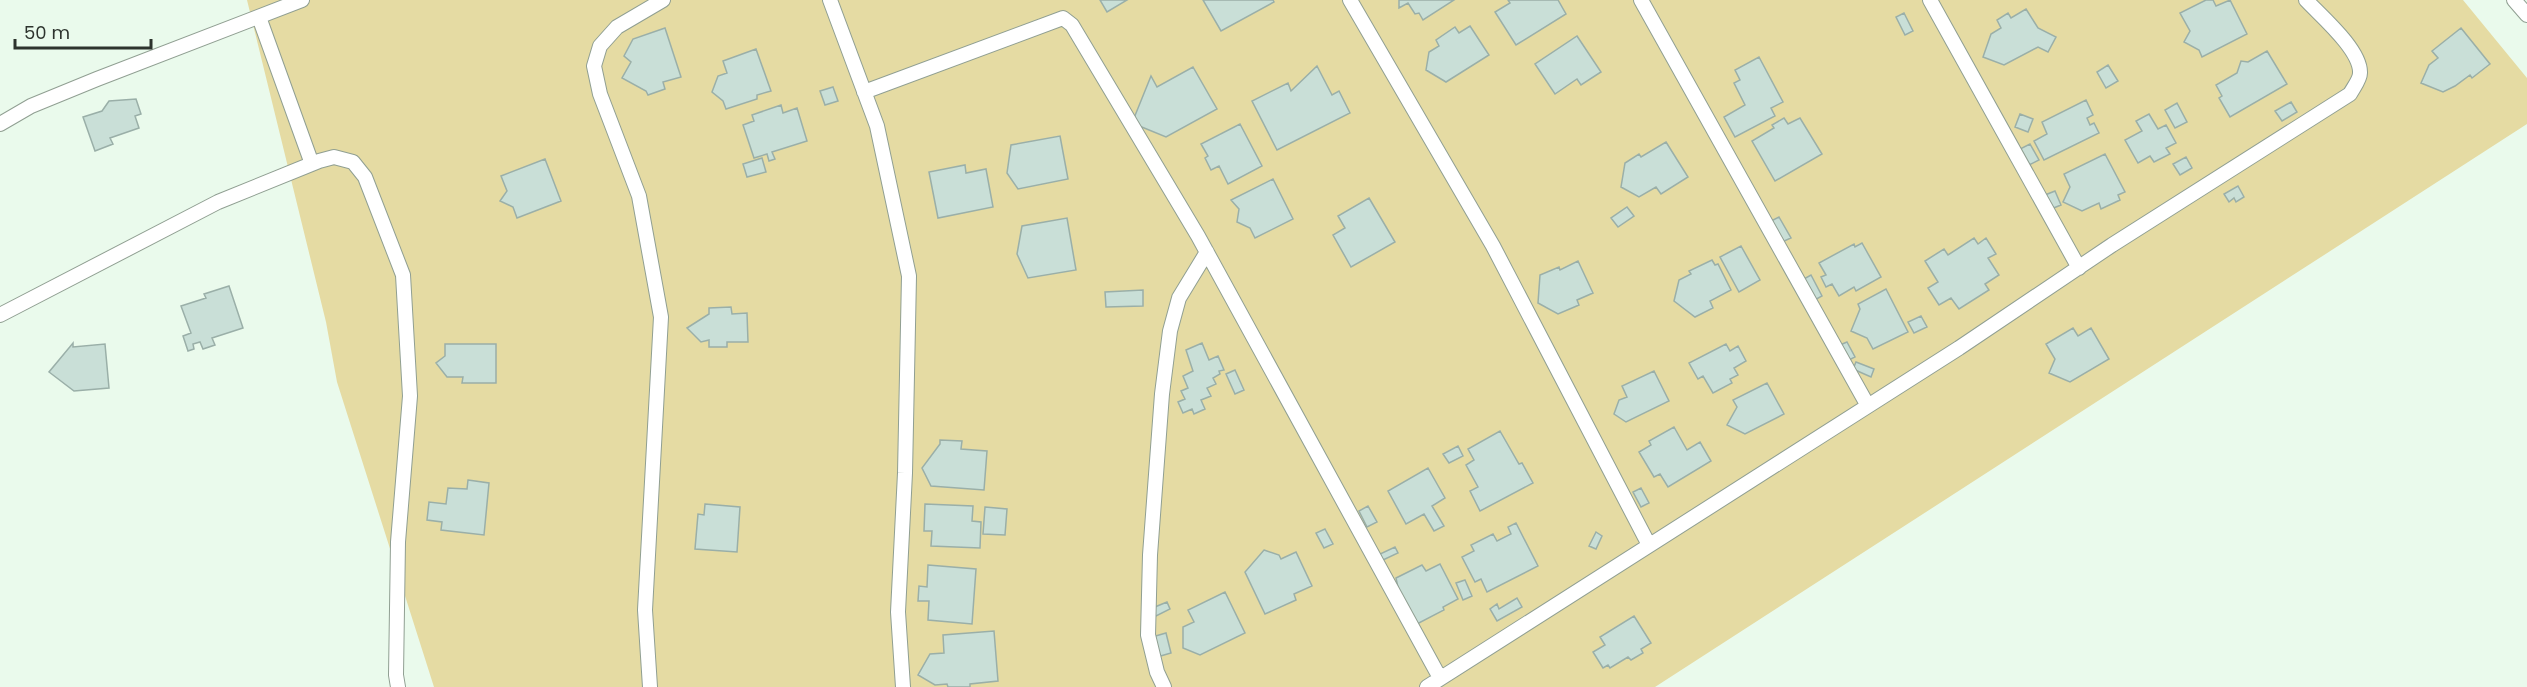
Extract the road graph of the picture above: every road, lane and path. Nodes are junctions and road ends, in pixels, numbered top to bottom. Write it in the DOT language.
graph roads {
  1 [pos="302,0"];
  2 [pos="663,0"];
  3 [pos="830,0"];
  4 [pos="1350,0"];
  5 [pos="1641,0"];
  6 [pos="1930,0"];
  7 [pos="2306,0"];
  8 [pos="2514,0"];
  9 [pos="2527,15"];
  10 [pos="259,17"];
  11 [pos="864,92"];
  12 [pos="0,124"];
  13 [pos="312,164"];
  14 [pos="1207,252"];
  15 [pos="2079,268"];
  16 [pos="0,315"];
  17 [pos="1868,406"];
  18 [pos="1649,545"];
  19 [pos="1440,678"];
  20 [pos="398,687"];
  21 [pos="650,687"];
  22 [pos="903,687"];
  23 [pos="1164,687"];
  24 [pos="1427,687"];
  1 -- 10 [label="street"];
  2 -- 21 [label="street"];
  3 -- 11 [label="street"];
  4 -- 18 [label="street"];
  5 -- 17 [label="street"];
  6 -- 15 [label="street"];
  7 -- 15 [label="street"];
  8 -- 9 [label="street"];
  10 -- 12 [label="street"];
  10 -- 13 [label="street"];
  11 -- 14 [label="street"];
  11 -- 22 [label="street"];
  13 -- 16 [label="street"];
  13 -- 20 [label="street"];
  14 -- 19 [label="street"];
  14 -- 23 [label="street"];
  15 -- 17 [label="street"];
  17 -- 18 [label="street"];
  18 -- 19 [label="street"];
  19 -- 24 [label="street"];
}
